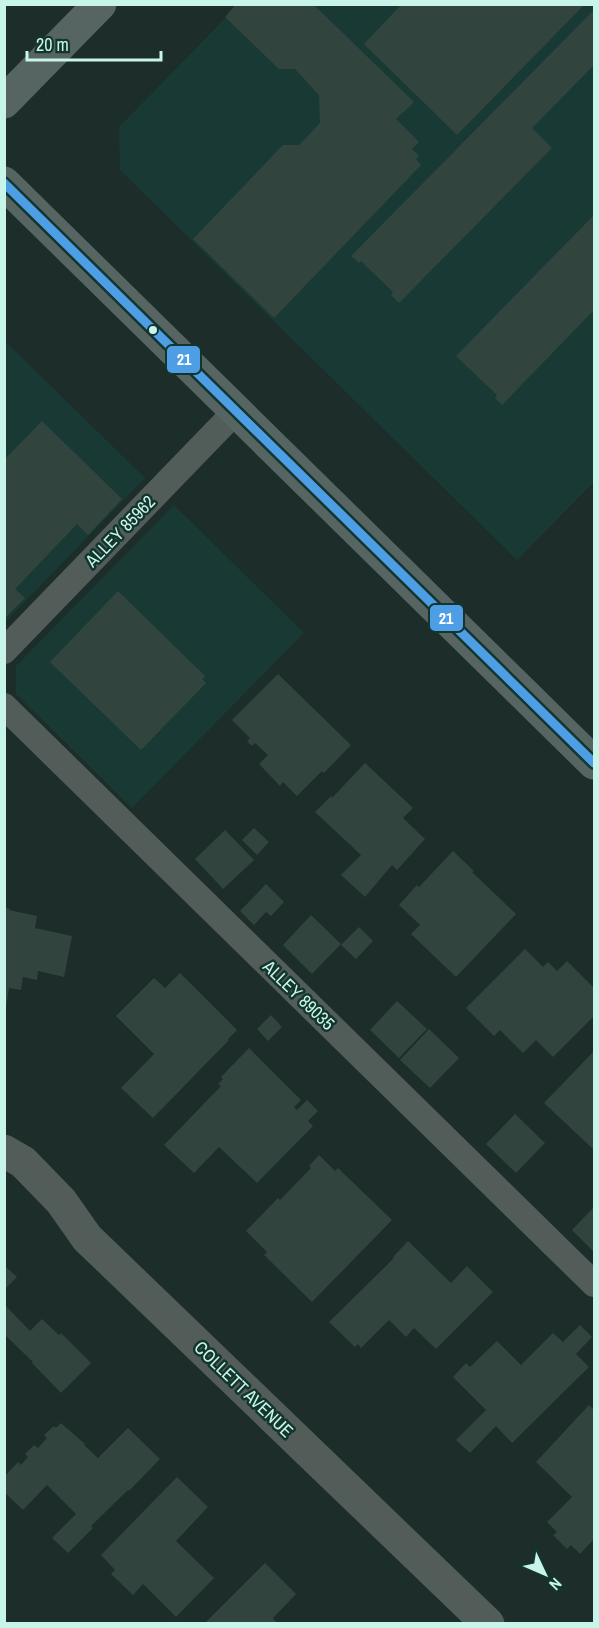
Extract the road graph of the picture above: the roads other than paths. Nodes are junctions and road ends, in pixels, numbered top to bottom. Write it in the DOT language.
graph roads {
  1 [pos="100,4"];
  2 [pos="4,102"];
  3 [pos="4,183"];
  4 [pos="236,411"];
  5 [pos="4,651"];
  6 [pos="4,706"];
  7 [pos="594,763"];
  8 [pos="4,1151"];
  9 [pos="594,1284"];
  10 [pos="488,1623"];
  1 -- 2 [label="main road"];
  3 -- 4 [label="main road"];
  4 -- 5 [label="lane, ALLEY 85962"];
  4 -- 7 [label="main road"];
  6 -- 9 [label="lane, ALLEY 89035"];
  8 -- 10 [label="street, COLLETT AVENUE"];
}
